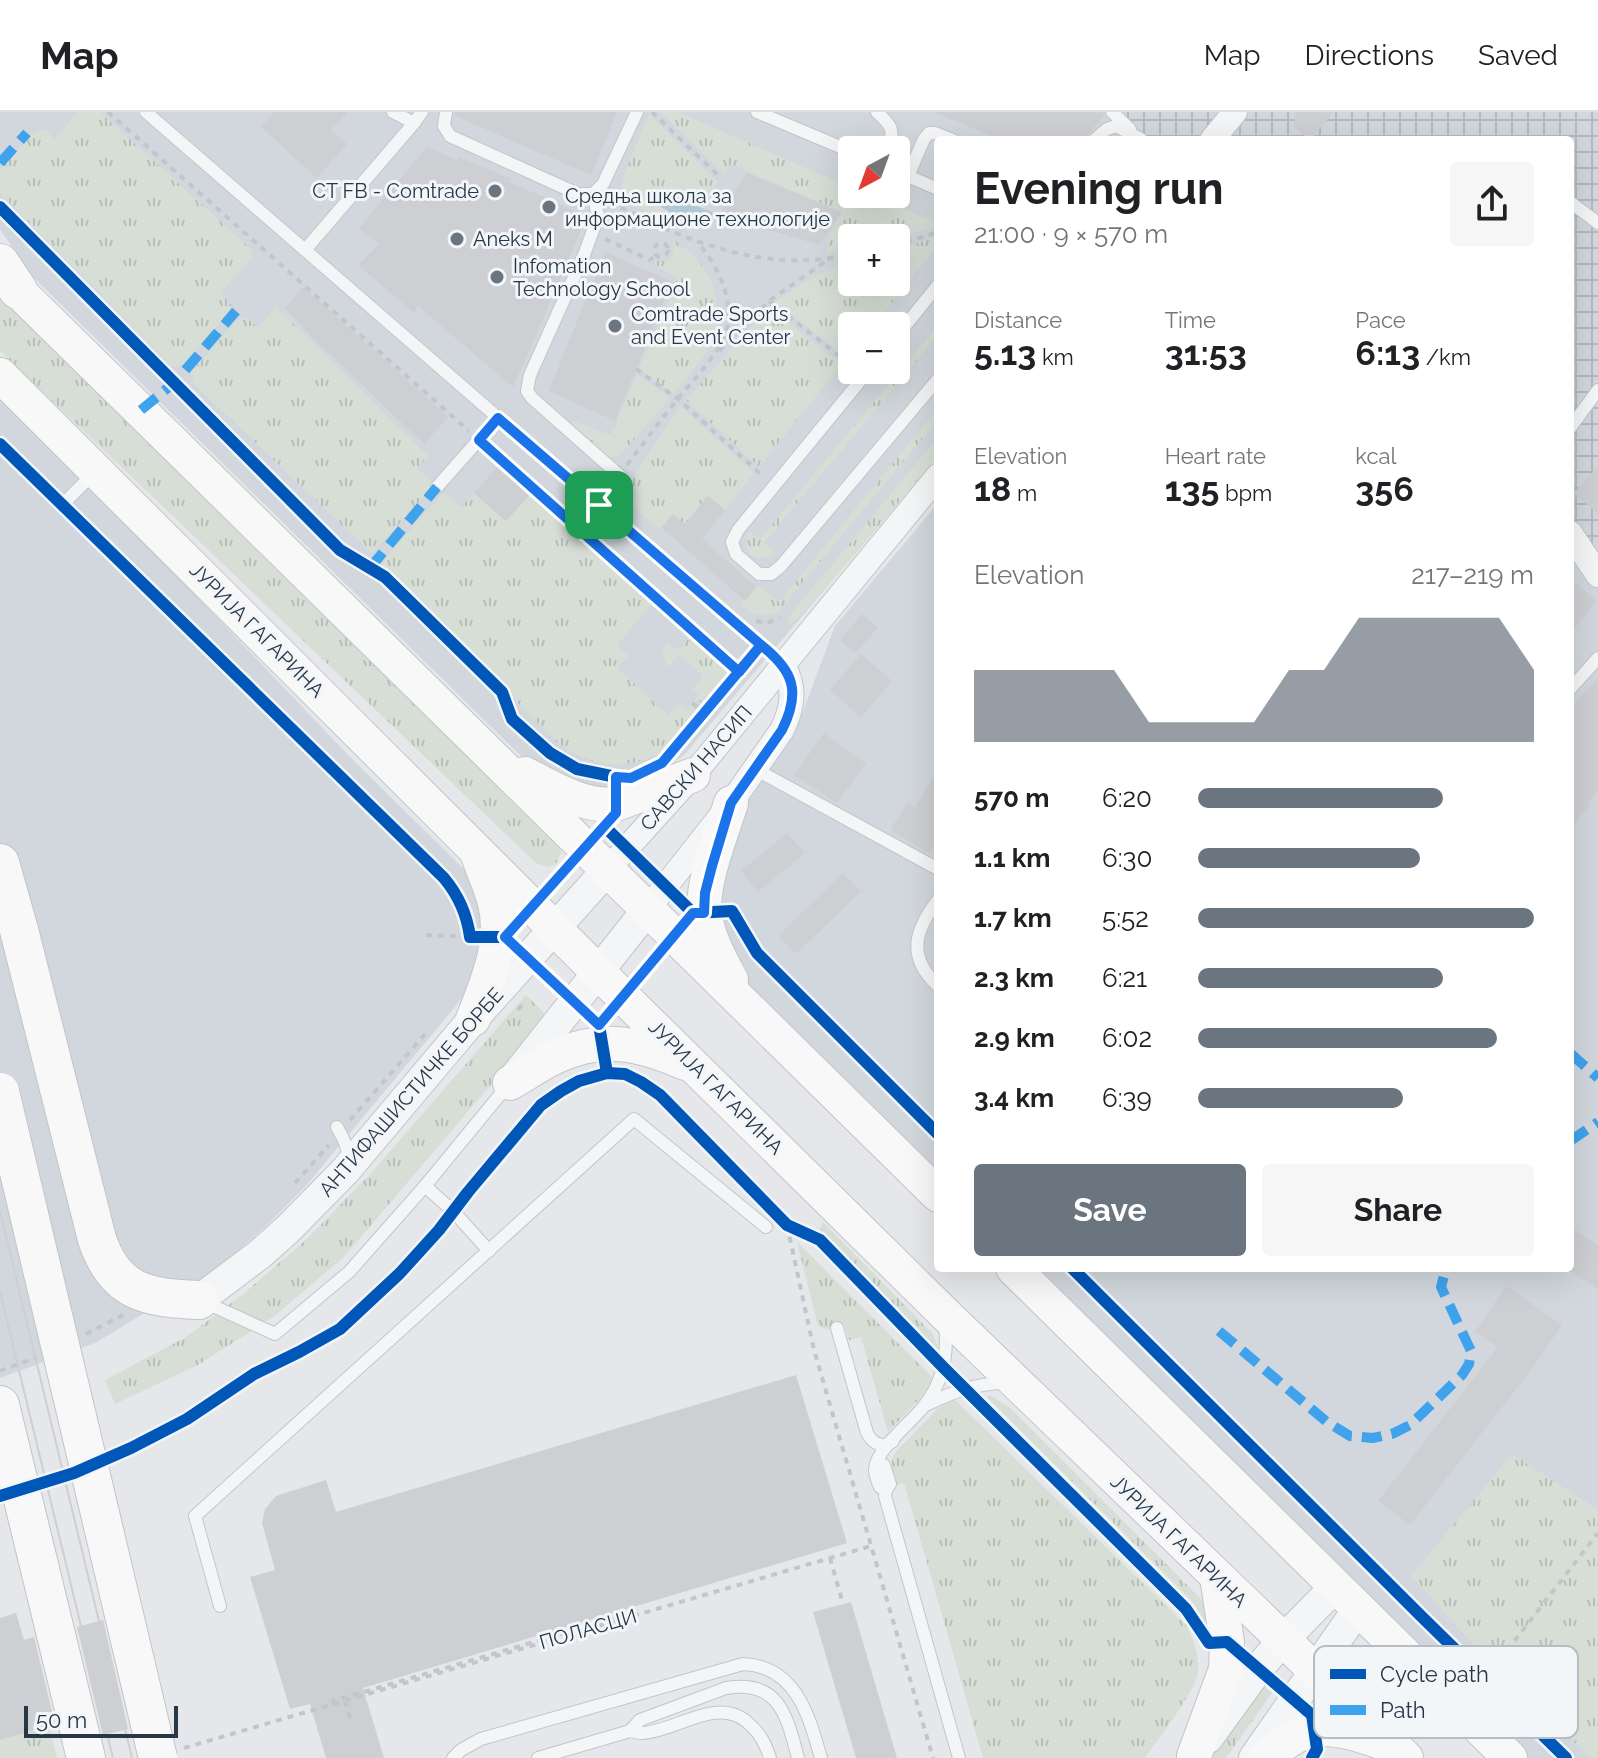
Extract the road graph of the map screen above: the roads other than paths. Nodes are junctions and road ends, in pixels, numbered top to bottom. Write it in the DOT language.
graph roads {
  1 [pos="146,112"];
  2 [pos="393,112"];
  3 [pos="446,112"];
  4 [pos="637,112"];
  5 [pos="757,112"];
  6 [pos="877,112"];
  7 [pos="1112,112"];
  8 [pos="1235,112"];
  9 [pos="418,117"];
  10 [pos="893,136"];
  11 [pos="943,136"];
  12 [pos="1099,136"];
  13 [pos="1136,136"];
  14 [pos="1139,136"];
  15 [pos="1215,136"];
  16 [pos="838,146"];
  17 [pos="910,161"];
  18 [pos="910,177"];
  19 [pos="934,187"];
  20 [pos="593,194"];
  21 [pos="1574,205"];
  22 [pos="1598,223"];
  23 [pos="305,250"];
  24 [pos="6,275"];
  25 [pos="934,290"];
  26 [pos="910,320"];
  27 [pos="0,375"];
  28 [pos="858,384"];
  29 [pos="934,384"];
  30 [pos="1598,390"];
  31 [pos="498,418"];
  32 [pos="1574,423"];
  33 [pos="96,470"];
  34 [pos="934,481"];
  35 [pos="437,487"];
  36 [pos="62,505"];
  37 [pos="599,505"];
  38 [pos="1574,539"];
  39 [pos="1598,575"];
  40 [pos="1598,658"];
  41 [pos="783,665"];
  42 [pos="1574,685"];
  43 [pos="497,760"];
  44 [pos="677,769"];
  45 [pos="755,769"];
  46 [pos="731,803"];
  47 [pos="475,847"];
  48 [pos="0,863"];
  49 [pos="934,867"];
  50 [pos="608,869"];
  51 [pos="934,906"];
  52 [pos="647,910"];
  53 [pos="555,927"];
  54 [pos="598,972"];
  55 [pos="934,982"];
  56 [pos="741,1001"];
  57 [pos="473,1019"];
  58 [pos="698,1069"];
  59 [pos="510,1083"];
  60 [pos="0,1092"];
  61 [pos="379,1132"];
  62 [pos="345,1171"];
  63 [pos="425,1186"];
  64 [pos="934,1191"];
  65 [pos="766,1227"];
  66 [pos="489,1251"];
  67 [pos="1017,1272"];
  68 [pos="199,1300"];
  69 [pos="944,1313"];
  70 [pos="837,1328"];
  71 [pos="1016,1383"];
  72 [pos="0,1405"];
  73 [pos="926,1405"];
  74 [pos="895,1438"];
  75 [pos="1217,1577"];
  76 [pos="1346,1598"];
  77 [pos="220,1606"];
  78 [pos="1283,1640"];
  79 [pos="1325,1646"];
  80 [pos="1395,1646"];
  81 [pos="1314,1669"];
  82 [pos="1314,1671"];
  83 [pos="1314,1730"];
  84 [pos="630,1731"];
  85 [pos="1366,1738"];
  86 [pos="1385,1738"];
  87 [pos="1490,1738"];
  88 [pos="171,1753"];
  89 [pos="1402,1754"];
  90 [pos="1194,1757"];
  91 [pos="86,1758"];
  92 [pos="453,1758"];
  93 [pos="538,1758"];
  94 [pos="770,1758"];
  95 [pos="798,1758"];
  96 [pos="821,1758"];
  97 [pos="959,1758"];
  98 [pos="1254,1758"];
  99 [pos="1265,1758"];
  100 [pos="1510,1758"];
  1 -- 23 [label="lane"];
  2 -- 9 [label="lane"];
  3 -- 20 [label="lane"];
  4 -- 20 [label="lane"];
  5 -- 16 [label="lane"];
  6 -- 10 [label="lane"];
  7 -- 14 [label="lane"];
  8 -- 15 [label="street"];
  9 -- 23 [label="lane"];
  11 -- 17 [label="lane"];
  12 -- 13 [label="lane"];
  18 -- 19 [label="lane"];
  20 -- 37 [label="lane"];
  21 -- 22 [label="lane"];
  23 -- 31 [label="lane"];
  24 -- 43 [label="main road"];
  25 -- 26 [label="lane"];
  27 -- 33 [label="main road, ЈУРИЈА ГАГАРИНА"];
  28 -- 29 [label="lane"];
  30 -- 32 [label="lane"];
  31 -- 35 [label="lane"];
  31 -- 37 [label="lane"];
  33 -- 36 [label="lane"];
  33 -- 47 [label="main road, ЈУРИЈА ГАГАРИНА"];
  34 -- 41 [label="street, САВСКИ НАСИП"];
  37 -- 41 [label="lane"];
  38 -- 39 [label="street"];
  40 -- 42 [label="lane"];
  41 -- 44 [label="street, САВСКИ НАСИП"];
  41 -- 45 [label="street, САВСКИ НАСИП"];
  43 -- 44 [label="main road"];
  43 -- 50 [label="main road"];
  44 -- 50 [label="street, САВСКИ НАСИП"];
  45 -- 46 [label="street, САВСКИ НАСИП"];
  45 -- 49 [label="lane"];
  46 -- 52 [label="street, САВСКИ НАСИП"];
  46 -- 56 [label="main road"];
  47 -- 53 [label="main road, ЈУРИЈА ГАГАРИНА"];
  47 -- 57 [label="main road"];
  48 -- 68 [label="main road"];
  50 -- 52 [label="main road"];
  50 -- 53 [label="street, АНТИФАШИСТИЧКЕ БОРБЕ"];
  51 -- 55 [label="lane"];
  52 -- 54 [label="street"];
  52 -- 56 [label="main road"];
  53 -- 54 [label="main road, ЈУРИЈА ГАГАРИНА"];
  53 -- 57 [label="street, АНТИФАШИСТИЧКЕ БОРБЕ"];
  54 -- 58 [label="main road, ЈУРИЈА ГАГАРИНА"];
  54 -- 59 [label="street"];
  56 -- 64 [label="main road"];
  57 -- 61 [label="street, АНТИФАШИСТИЧКЕ БОРБЕ"];
  58 -- 59 [label="main road"];
  58 -- 69 [label="main road, ЈУРИЈА ГАГАРИНА"];
  59 -- 63 [label="lane"];
  60 -- 88 [label="main road, bridge"];
  61 -- 62 [label="street, АНТИФАШИСТИЧКЕ БОРБЕ"];
  61 -- 62 [label="lane"];
  62 -- 68 [label="street, АНТИФАШИСТИЧКЕ БОРБЕ"];
  63 -- 66 [label="lane"];
  63 -- 68 [label="lane"];
  65 -- 66 [label="lane"];
  66 -- 77 [label="lane"];
  67 -- 76 [label="main road"];
  69 -- 71 [label="main road, ЈУРИЈА ГАГАРИНА"];
  69 -- 73 [label="lane"];
  70 -- 74 [label="lane"];
  71 -- 73 [label="lane"];
  71 -- 75 [label="main road, ЈУРИЈА ГАГАРИНА"];
  72 -- 91 [label="main road"];
  73 -- 74 [label="lane"];
  74 -- 97 [label="lane"];
  75 -- 78 [label="main road, ЈУРИЈА ГАГАРИНА"];
  75 -- 90 [label="main road"];
  76 -- 78 [label="street"];
  76 -- 79 [label="street"];
  76 -- 80 [label="main road"];
  78 -- 81 [label="main road, ЈУРИЈА ГАГАРИНА"];
  78 -- 90 [label="street"];
  82 -- 98 [label="street"];
  83 -- 99 [label="main road"];
  84 -- 93 [label="lane"];
  84 -- 94 [label="lane"];
  84 -- 95 [label="lane"];
  85 -- 89 [label="main road"];
  86 -- 89 [label="main road, ЈУРИЈА ГАГАРИНА"];
  87 -- 100 [label="main road"];
  92 -- 96 [label="lane"];
}
